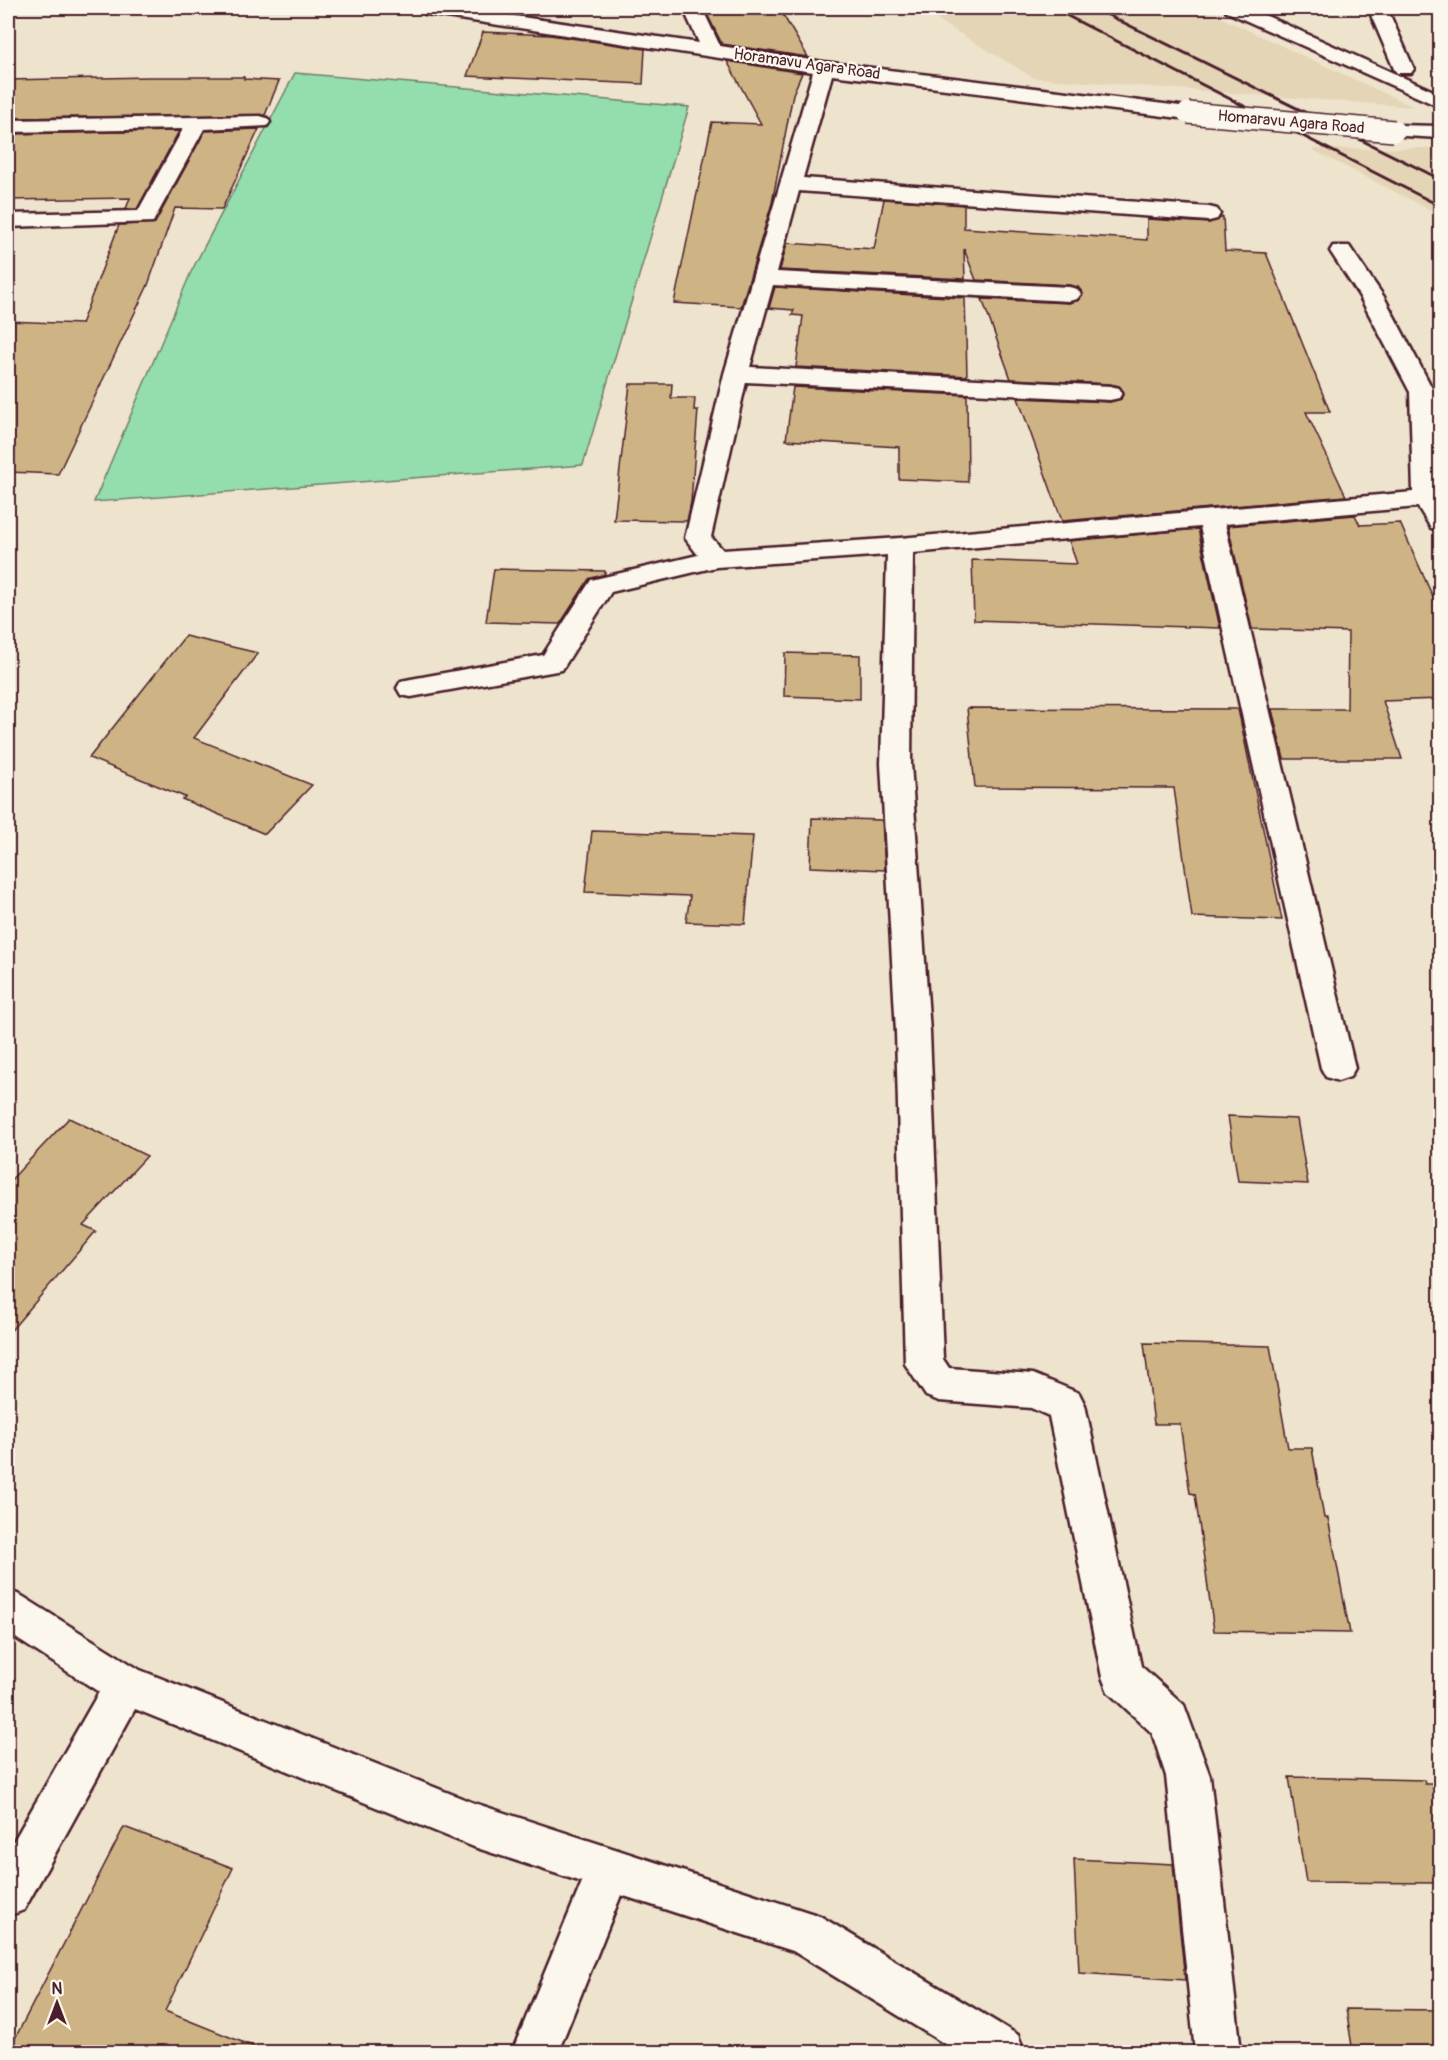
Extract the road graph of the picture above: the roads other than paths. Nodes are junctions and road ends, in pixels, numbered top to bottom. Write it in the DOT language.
graph roads {
  1 [pos="426,8"];
  2 [pos="693,8"];
  3 [pos="1234,8"];
  4 [pos="1377,8"];
  5 [pos="556,17"];
  6 [pos="712,51"];
  7 [pos="824,68"];
  8 [pos="1404,69"];
  9 [pos="1440,101"];
  10 [pos="1188,113"];
  11 [pos="196,122"];
  12 [pos="260,122"];
  13 [pos="8,126"];
  14 [pos="1440,132"];
  15 [pos="790,184"];
  16 [pos="1209,214"];
  17 [pos="8,221"];
  18 [pos="1341,251"];
  19 [pos="763,278"];
  20 [pos="1069,294"];
  21 [pos="736,374"];
  22 [pos="1431,391"];
  23 [pos="1110,393"];
  24 [pos="1433,498"];
  25 [pos="1211,519"];
  26 [pos="1440,522"];
  27 [pos="900,546"];
  28 [pos="716,559"];
  29 [pos="411,688"];
  30 [pos="1338,1068"];
  31 [pos="8,1610"];
  32 [pos="126,1686"];
  33 [pos="609,1870"];
  34 [pos="8,1894"];
  35 [pos="535,2052"];
  36 [pos="1001,2052"];
  37 [pos="1218,2052"];
  1 -- 5 [label="street, Horamavu Agara Road"];
  2 -- 6 [label="street"];
  3 -- 9 [label="street"];
  4 -- 8 [label="street"];
  5 -- 6 [label="street, Horamavu Agara Road"];
  6 -- 7 [label="street, Horamavu Agara Road"];
  7 -- 10 [label="street, Horamavu Agara Road"];
  7 -- 15 [label="street"];
  10 -- 14 [label="street, Homaravu Agara Road, bridge"];
  11 -- 12 [label="street"];
  11 -- 13 [label="street"];
  11 -- 17 [label="street"];
  15 -- 16 [label="street"];
  15 -- 19 [label="street"];
  18 -- 22 [label="street"];
  19 -- 20 [label="street"];
  19 -- 21 [label="street"];
  21 -- 23 [label="street"];
  21 -- 28 [label="street"];
  22 -- 24 [label="street"];
  24 -- 25 [label="street"];
  24 -- 26 [label="street"];
  25 -- 27 [label="street"];
  25 -- 30 [label="street"];
  27 -- 28 [label="street"];
  27 -- 37 [label="street"];
  28 -- 29 [label="street"];
  31 -- 32 [label="street"];
  32 -- 33 [label="street"];
  32 -- 34 [label="street"];
  33 -- 35 [label="street"];
  33 -- 36 [label="street"];
}
